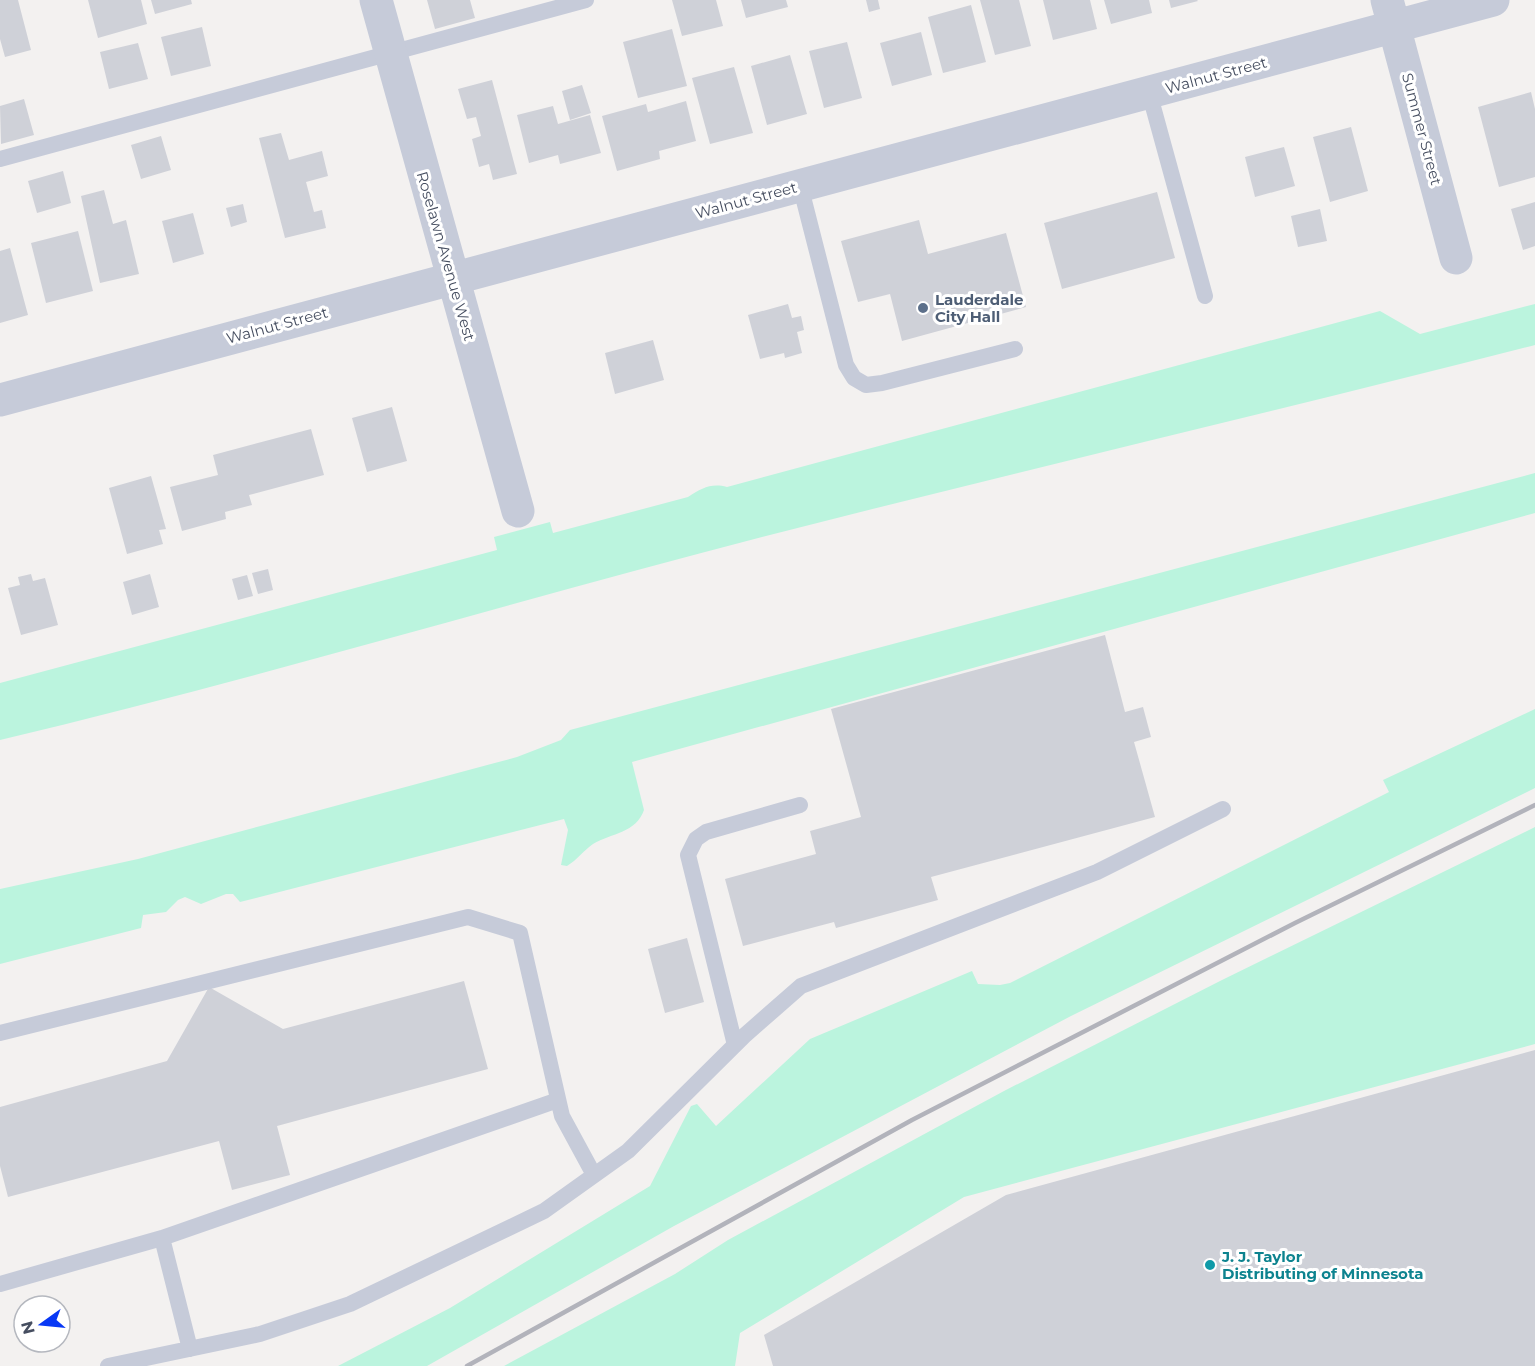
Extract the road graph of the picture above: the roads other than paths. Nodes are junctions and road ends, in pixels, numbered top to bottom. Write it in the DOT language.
graph roads {
  1 [pos="376,0"];
  2 [pos="586,0"];
  3 [pos="1493,0"];
  4 [pos="1391,14"];
  5 [pos="390,54"];
  6 [pos="1149,92"];
  7 [pos="0,159"];
  8 [pos="800,185"];
  9 [pos="1456,258"];
  10 [pos="452,279"];
  11 [pos="1205,296"];
  12 [pos="1015,349"];
  13 [pos="0,400"];
  14 [pos="518,511"];
  15 [pos="800,805"];
  16 [pos="1223,809"];
  17 [pos="0,1033"];
  18 [pos="735,1045"];
  19 [pos="558,1100"];
  20 [pos="594,1175"];
  21 [pos="162,1238"];
  22 [pos="0,1284"];
  23 [pos="190,1349"];
  24 [pos="108,1366"];
  1 -- 5 [label="street, Roselawn Avenue West"];
  2 -- 5 [label="lane"];
  3 -- 4 [label="street, Walnut Street"];
  4 -- 6 [label="street, Walnut Street"];
  4 -- 9 [label="street, Summer Street"];
  5 -- 7 [label="lane"];
  5 -- 10 [label="street, Roselawn Avenue West"];
  6 -- 8 [label="street, Walnut Street"];
  6 -- 11 [label="lane"];
  8 -- 10 [label="street, Walnut Street"];
  8 -- 12 [label="lane"];
  10 -- 13 [label="street, Walnut Street"];
  10 -- 14 [label="street, Roselawn Avenue West"];
  15 -- 18 [label="lane"];
  16 -- 18 [label="lane"];
  17 -- 19 [label="lane"];
  18 -- 20 [label="lane"];
  19 -- 20 [label="lane"];
  19 -- 21 [label="lane"];
  20 -- 23 [label="lane"];
  21 -- 22 [label="lane"];
  21 -- 23 [label="lane"];
  23 -- 24 [label="lane"];
}
